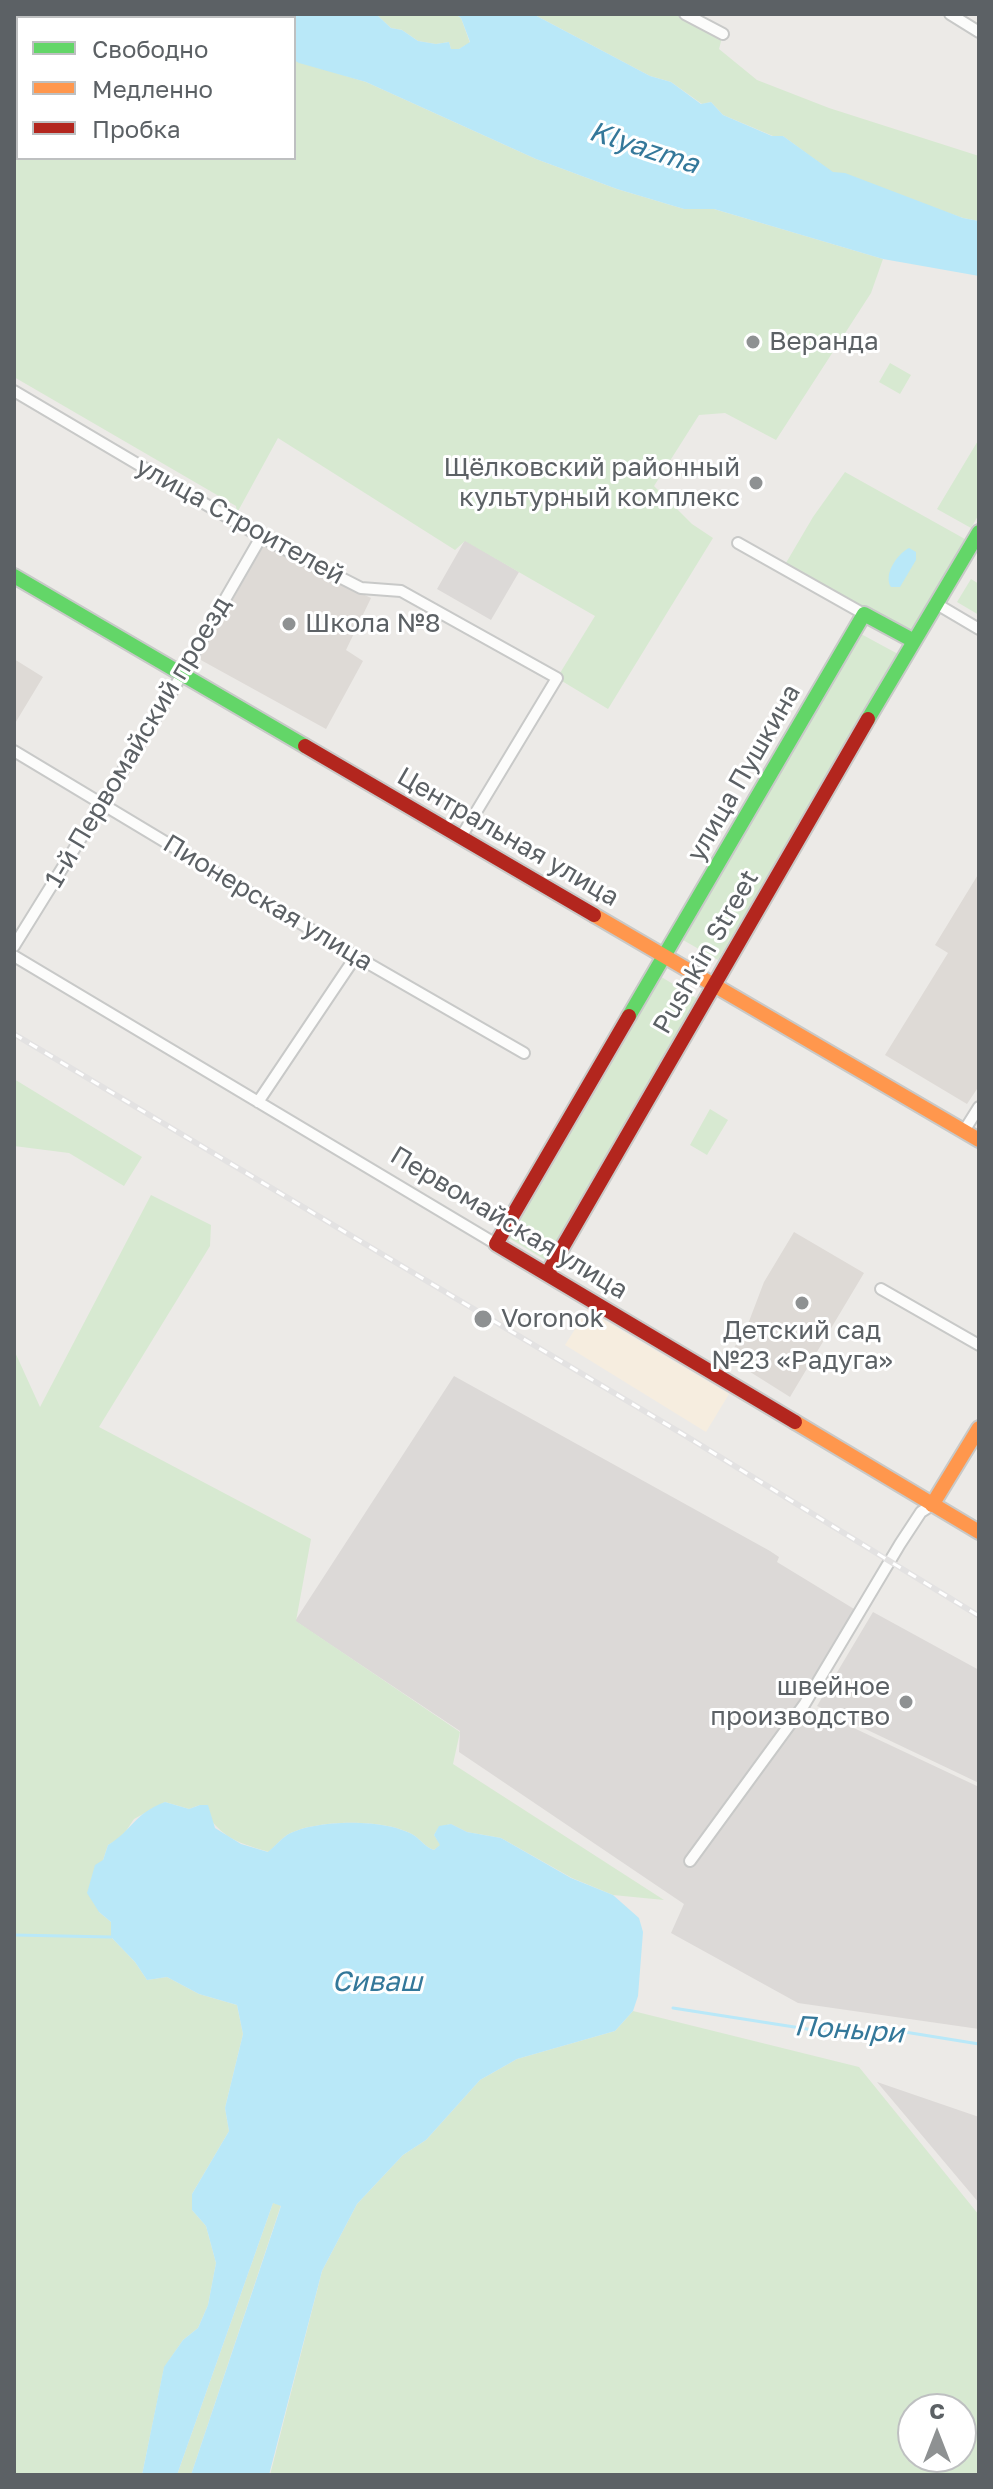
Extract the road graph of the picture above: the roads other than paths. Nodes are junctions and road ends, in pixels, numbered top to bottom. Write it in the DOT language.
graph roads {
  1 [pos="685,14"];
  2 [pos="950,14"];
  3 [pos="979,32"];
  4 [pos="723,34"];
  5 [pos="14,391"];
  6 [pos="261,537"];
  7 [pos="975,537"];
  8 [pos="738,543"];
  9 [pos="14,576"];
  10 [pos="935,603"];
  11 [pos="864,614"];
  12 [pos="979,629"];
  13 [pos="914,641"];
  14 [pos="181,675"];
  15 [pos="14,751"];
  16 [pos="101,802"];
  17 [pos="461,837"];
  18 [pos="14,946"];
  19 [pos="14,956"];
  20 [pos="356,956"];
  21 [pos="665,956"];
  22 [pos="714,985"];
  23 [pos="524,1053"];
  24 [pos="258,1102"];
  25 [pos="979,1107"];
  26 [pos="964,1131"];
  27 [pos="979,1140"];
  28 [pos="496,1244"];
  29 [pos="547,1274"];
  30 [pos="881,1289"];
  31 [pos="979,1345"];
  32 [pos="979,1428"];
  33 [pos="932,1505"];
  34 [pos="979,1532"];
  35 [pos="690,1861"];
  1 -- 4 [label="street"];
  2 -- 3 [label="street"];
  5 -- 6 [label="street, улица Строителей"];
  6 -- 14 [label="street, 1-й Первомайский проезд"];
  6 -- 17 [label="street, улица Строителей"];
  7 -- 10 [label="street"];
  8 -- 11 [label="street"];
  9 -- 14 [label="street, Центральная улица"];
  10 -- 12 [label="street"];
  10 -- 13 [label="street"];
  11 -- 13 [label="street"];
  11 -- 21 [label="street, улица Пушкина"];
  13 -- 22 [label="street, Pushkin Street"];
  14 -- 16 [label="street, 1-й Первомайский проезд"];
  14 -- 17 [label="street, Центральная улица"];
  15 -- 16 [label="street, Пионерская улица"];
  16 -- 18 [label="street, 1-й Первомайский проезд"];
  16 -- 20 [label="street, Пионерская улица"];
  17 -- 21 [label="street, Центральная улица"];
  19 -- 24 [label="street, Первомайская улица"];
  20 -- 23 [label="street, Пионерская улица"];
  20 -- 24 [label="street"];
  21 -- 22 [label="street, Центральная улица"];
  21 -- 28 [label="street, Pushkin Street"];
  22 -- 26 [label="street, Центральная улица"];
  22 -- 29 [label="street, Pushkin Street"];
  24 -- 28 [label="street, Первомайская улица"];
  25 -- 26 [label="street"];
  26 -- 27 [label="street, Центральная улица"];
  28 -- 29 [label="street, Первомайская улица"];
  29 -- 33 [label="street, Первомайская улица"];
  30 -- 31 [label="street"];
  32 -- 33 [label="street"];
  33 -- 34 [label="street, Первомайская улица"];
  33 -- 35 [label="street"];
}
